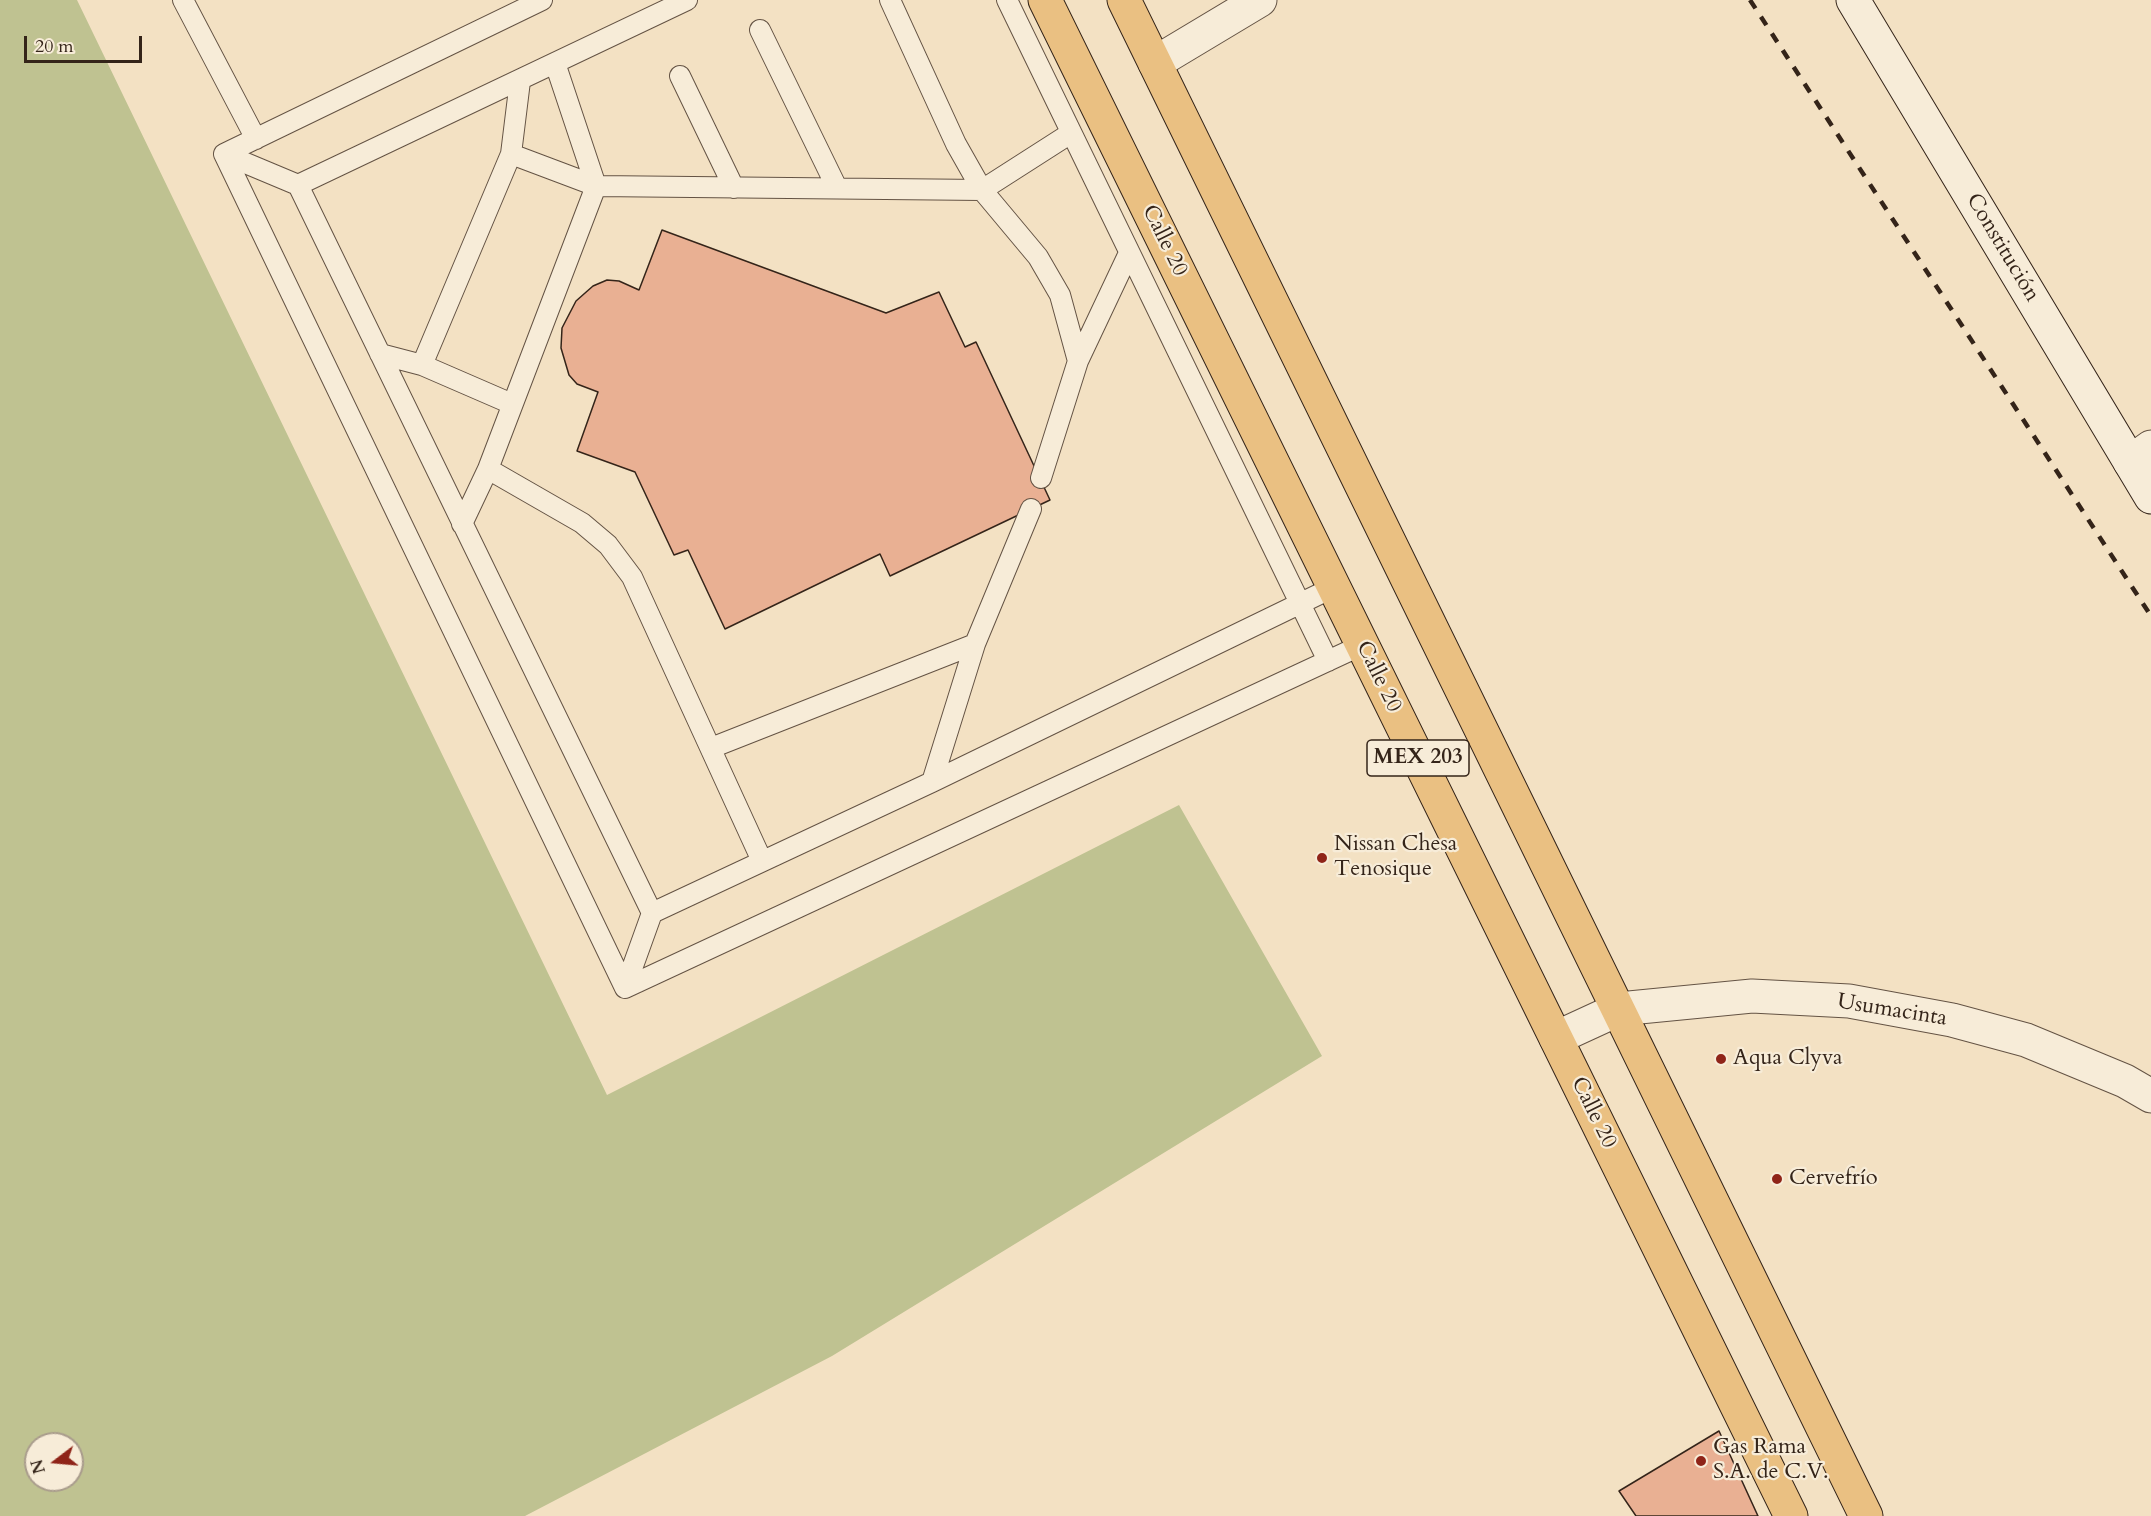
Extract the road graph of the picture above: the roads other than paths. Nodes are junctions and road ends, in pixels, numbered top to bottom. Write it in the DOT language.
graph roads {
  1 [pos="183,0"];
  2 [pos="543,0"];
  3 [pos="687,0"];
  4 [pos="890,0"];
  5 [pos="1006,0"];
  6 [pos="1045,0"];
  7 [pos="1124,0"];
  8 [pos="1260,0"];
  9 [pos="1853,0"];
  10 [pos="760,30"];
  11 [pos="555,63"];
  12 [pos="1155,63"];
  13 [pos="680,76"];
  14 [pos="520,81"];
  15 [pos="1071,133"];
  16 [pos="256,138"];
  17 [pos="224,154"];
  18 [pos="511,154"];
  19 [pos="298,185"];
  20 [pos="596,186"];
  21 [pos="734,188"];
  22 [pos="837,188"];
  23 [pos="982,190"];
  24 [pos="1129,253"];
  25 [pos="380,354"];
  26 [pos="1078,362"];
  27 [pos="422,365"];
  28 [pos="512,404"];
  29 [pos="2141,454"];
  30 [pos="488,469"];
  31 [pos="1041,478"];
  32 [pos="2151,497"];
  33 [pos="1031,509"];
  34 [pos="462,524"];
  35 [pos="1334,587"];
  36 [pos="1298,604"];
  37 [pos="975,644"];
  38 [pos="1362,645"];
  39 [pos="1328,661"];
  40 [pos="711,748"];
  41 [pos="932,782"];
  42 [pos="762,861"];
  43 [pos="652,914"];
  44 [pos="625,988"];
  45 [pos="1619,1009"];
  46 [pos="1556,1038"];
  47 [pos="2151,1096"];
  48 [pos="1791,1516"];
  49 [pos="1866,1516"];
  1 -- 16 [label="lane"];
  2 -- 16 [label="lane"];
  3 -- 11 [label="lane"];
  4 -- 23 [label="lane"];
  5 -- 15 [label="lane"];
  6 -- 35 [label="main road, Calle 20 / MEX 203"];
  7 -- 12 [label="main road, MEX 203"];
  8 -- 12 [label="street"];
  9 -- 29 [label="street, Constitución"];
  10 -- 22 [label="lane"];
  11 -- 14 [label="lane"];
  11 -- 20 [label="lane"];
  12 -- 45 [label="main road, MEX 203"];
  13 -- 21 [label="lane"];
  14 -- 18 [label="lane"];
  14 -- 19 [label="lane"];
  15 -- 23 [label="lane"];
  15 -- 24 [label="lane"];
  16 -- 17 [label="lane"];
  17 -- 19 [label="lane"];
  17 -- 44 [label="lane"];
  18 -- 20 [label="lane"];
  18 -- 27 [label="lane"];
  19 -- 25 [label="lane"];
  20 -- 21 [label="lane"];
  20 -- 28 [label="lane"];
  21 -- 22 [label="lane"];
  22 -- 23 [label="lane"];
  23 -- 26 [label="lane"];
  24 -- 26 [label="lane"];
  24 -- 36 [label="lane"];
  25 -- 27 [label="lane"];
  25 -- 34 [label="lane"];
  26 -- 31 [label="lane"];
  27 -- 28 [label="lane"];
  28 -- 30 [label="lane"];
  29 -- 32 [label="street, Constitución"];
  30 -- 34 [label="lane"];
  30 -- 40 [label="lane"];
  33 -- 37 [label="lane"];
  34 -- 43 [label="lane"];
  35 -- 36 [label="lane"];
  35 -- 38 [label="main road, Calle 20 / MEX 203"];
  36 -- 39 [label="lane"];
  36 -- 41 [label="lane"];
  37 -- 40 [label="lane"];
  37 -- 41 [label="lane"];
  38 -- 39 [label="lane"];
  38 -- 46 [label="main road, Calle 20 / MEX 203"];
  39 -- 44 [label="lane"];
  40 -- 42 [label="lane"];
  41 -- 42 [label="lane"];
  42 -- 43 [label="lane"];
  43 -- 44 [label="lane"];
  45 -- 46 [label="street, Usumacinta"];
  45 -- 47 [label="street, Usumacinta"];
  45 -- 49 [label="main road, MEX 203"];
  46 -- 48 [label="main road, Calle 20 / MEX 203"];
}
